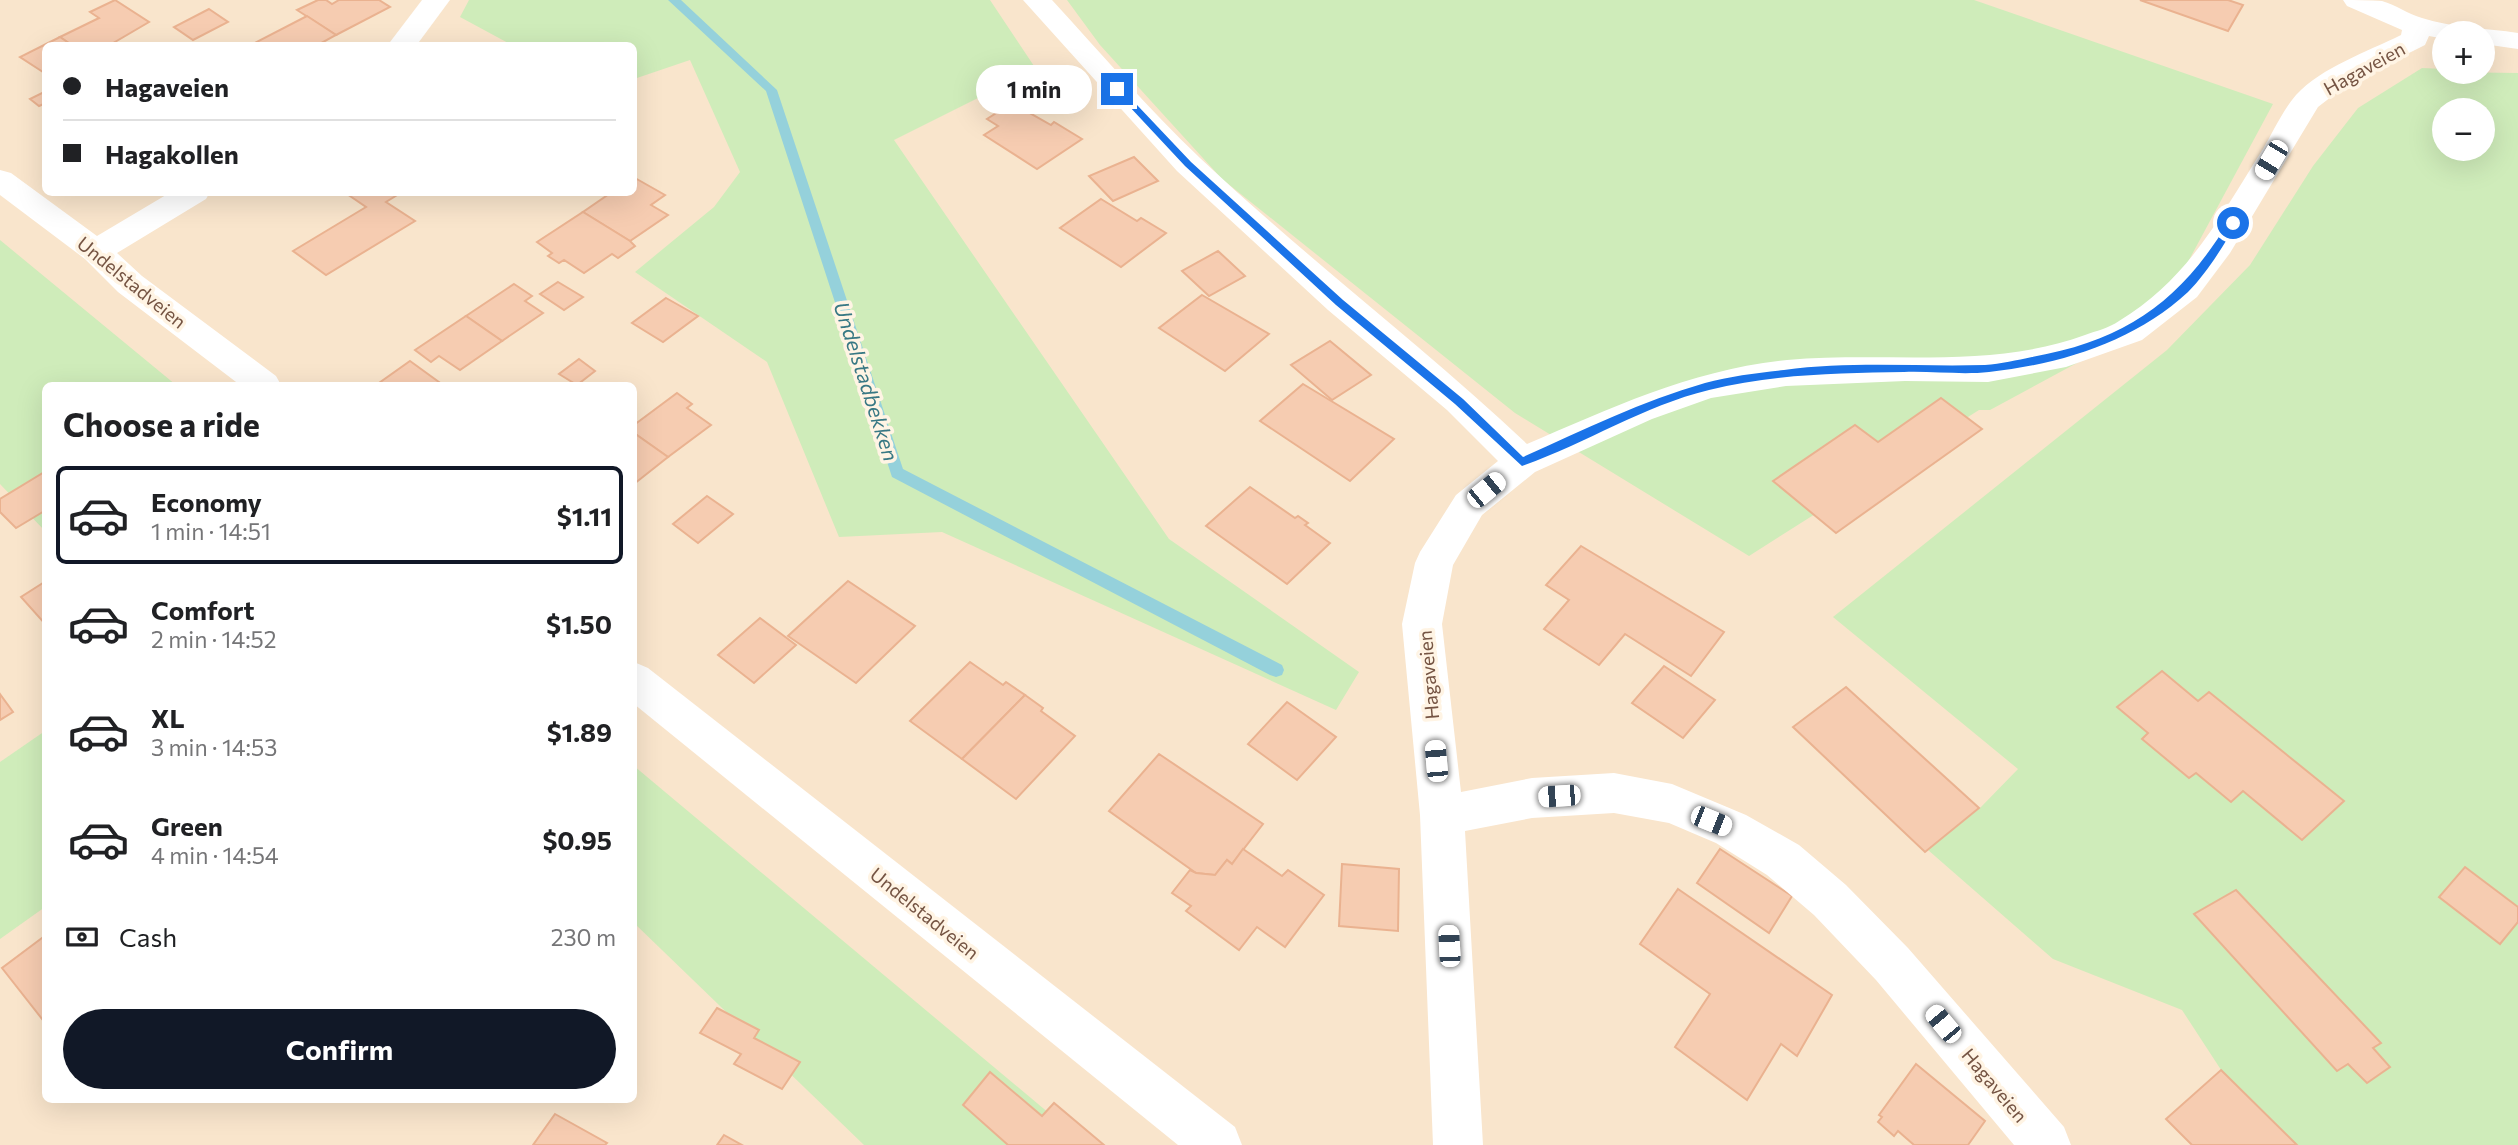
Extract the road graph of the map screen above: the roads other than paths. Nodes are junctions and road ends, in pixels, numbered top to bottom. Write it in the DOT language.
graph roads {
  1 [pos="436,0"];
  2 [pos="1037,0"];
  3 [pos="2357,0"];
  4 [pos="2416,26"];
  5 [pos="2432,28"];
  6 [pos="2495,38"];
  7 [pos="2518,41"];
  8 [pos="404,42"];
  9 [pos="0,180"];
  10 [pos="188,196"];
  11 [pos="96,251"];
  12 [pos="260,382"];
  13 [pos="1522,462"];
  14 [pos="637,682"];
  15 [pos="1441,816"];
  16 [pos="1217,1145"];
  17 [pos="1458,1145"];
  18 [pos="2046,1145"];
  1 -- 8 [label="street"];
  2 -- 13 [label="street"];
  3 -- 4 [label="street"];
  4 -- 5 [label="street, Hagaveien"];
  4 -- 13 [label="street, Hagaveien"];
  6 -- 7 [label="street"];
  9 -- 11 [label="street, Undelstadveien"];
  10 -- 11 [label="street"];
  11 -- 12 [label="street, Undelstadveien"];
  13 -- 15 [label="street, Hagaveien"];
  14 -- 16 [label="street, Undelstadveien"];
  15 -- 17 [label="street, Hagaveien"];
  15 -- 18 [label="street, Hagaveien"];
}
